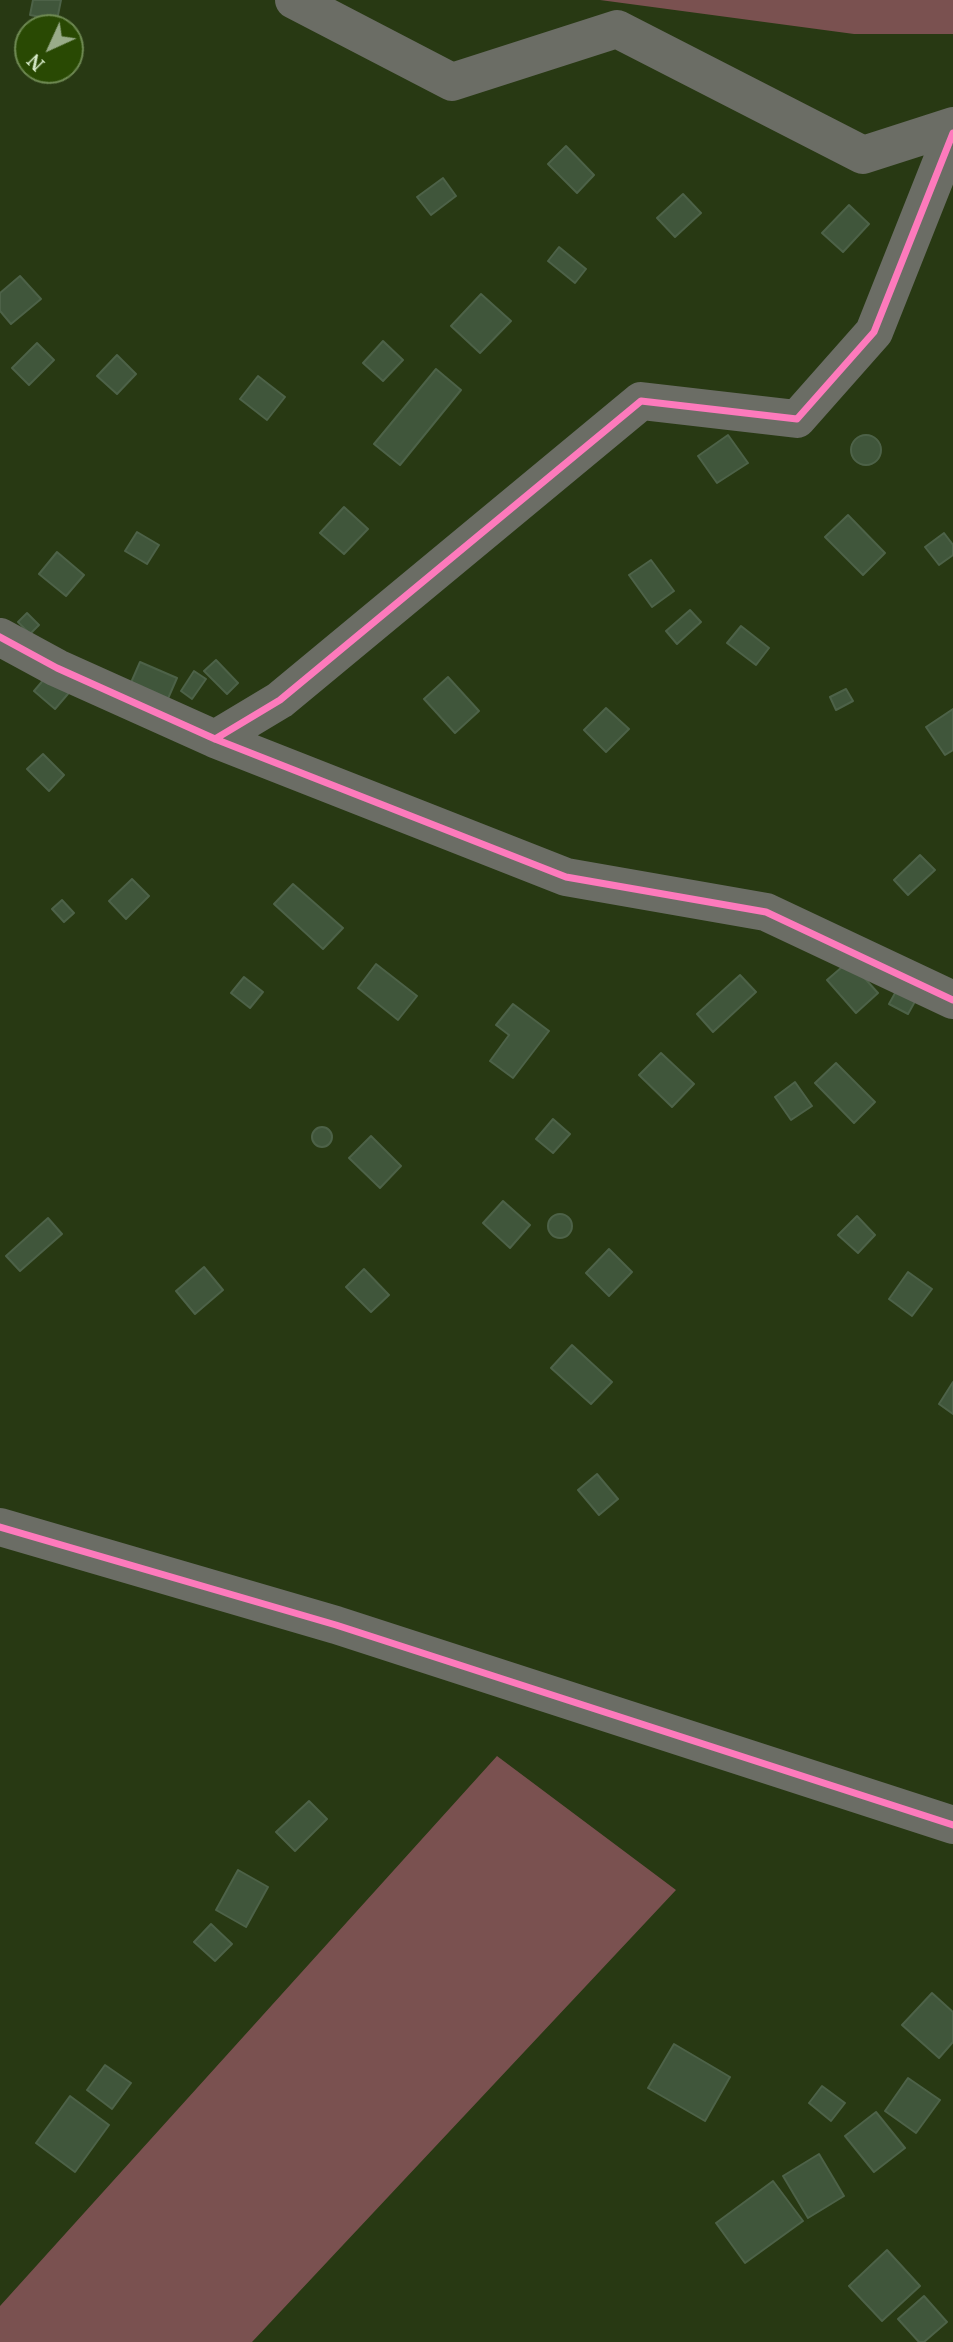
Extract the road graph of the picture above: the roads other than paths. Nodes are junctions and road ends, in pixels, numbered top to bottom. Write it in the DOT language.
graph roads {
  1 [pos="294,0"];
  2 [pos="953,126"];
  3 [pos="953,133"];
  4 [pos="0,637"];
  5 [pos="215,739"];
  6 [pos="953,1000"];
  7 [pos="0,1527"];
  8 [pos="953,1825"];
  1 -- 2 [label="street"];
  3 -- 5 [label="street"];
  4 -- 5 [label="street"];
  5 -- 6 [label="street"];
  7 -- 8 [label="street"];
}
